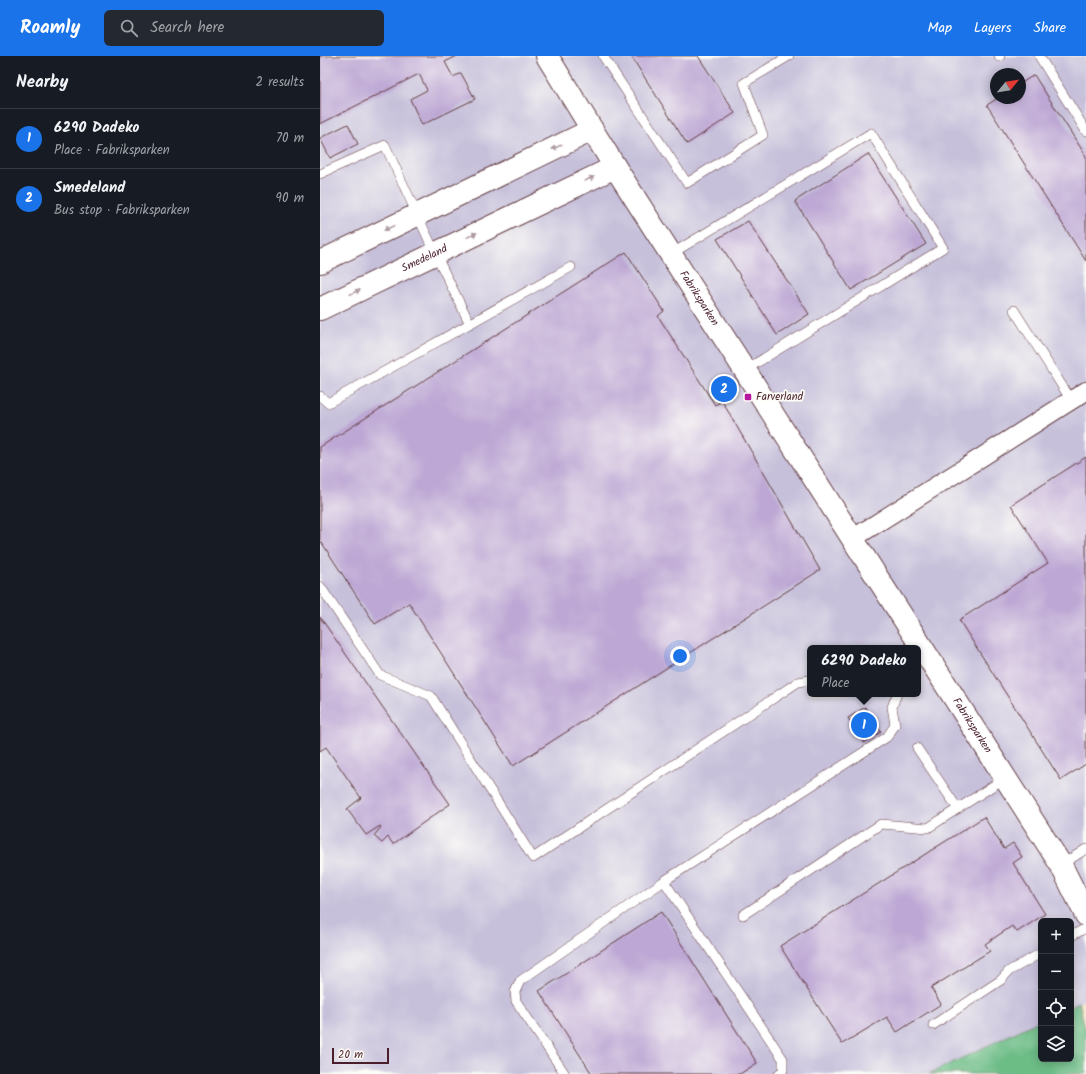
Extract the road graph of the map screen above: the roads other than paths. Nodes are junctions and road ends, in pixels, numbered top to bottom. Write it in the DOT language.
graph roads {
  1 [pos="547,56"];
  2 [pos="603,56"];
  3 [pos="789,56"];
  4 [pos="1038,56"];
  5 [pos="592,130"];
  6 [pos="1086,131"];
  7 [pos="615,167"];
  8 [pos="320,174"];
  9 [pos="417,215"];
  10 [pos="435,253"];
  11 [pos="671,254"];
  12 [pos="320,262"];
  13 [pos="571,267"];
  14 [pos="320,309"];
  15 [pos="1014,310"];
  16 [pos="470,324"];
  17 [pos="745,370"];
  18 [pos="320,396"];
  19 [pos="1079,396"];
  20 [pos="852,539"];
  21 [pos="320,586"];
  22 [pos="917,645"];
  23 [pos="921,652"];
  24 [pos="807,680"];
  25 [pos="896,697"];
  26 [pos="917,748"];
  27 [pos="1005,778"];
  28 [pos="958,809"];
  29 [pos="1086,849"];
  30 [pos="1061,865"];
  31 [pos="664,881"];
  32 [pos="1086,914"];
  33 [pos="743,915"];
  34 [pos="1086,928"];
  35 [pos="1074,934"];
  36 [pos="1039,954"];
  37 [pos="933,1025"];
  38 [pos="565,1074"];
  39 [pos="779,1074"];
  1 -- 5 [label="street, Fabriksparken"];
  2 -- 3 [label="lane"];
  4 -- 6 [label="lane"];
  5 -- 7 [label="street, Fabriksparken"];
  5 -- 9 [label="street, one-way"];
  10 -- 7 [label="street, Smedeland, one-way"];
  7 -- 11 [label="street, Fabriksparken"];
  8 -- 9 [label="lane"];
  9 -- 10 [label="lane"];
  9 -- 12 [label="street, one-way"];
  14 -- 10 [label="street, Smedeland, one-way"];
  10 -- 16 [label="lane"];
  11 -- 17 [label="street, Fabriksparken"];
  11 -- 17 [label="lane"];
  13 -- 16 [label="lane"];
  15 -- 19 [label="lane"];
  16 -- 18 [label="lane"];
  17 -- 20 [label="street, Fabriksparken"];
  19 -- 20 [label="street"];
  20 -- 22 [label="street, Fabriksparken"];
  21 -- 24 [label="lane"];
  23 -- 27 [label="street, Fabriksparken"];
  25 -- 31 [label="lane"];
  26 -- 28 [label="lane"];
  27 -- 28 [label="lane"];
  27 -- 30 [label="street, Fabriksparken"];
  28 -- 33 [label="lane"];
  29 -- 30 [label="lane"];
  30 -- 32 [label="street, Fabriksparken"];
  31 -- 38 [label="lane"];
  31 -- 39 [label="lane"];
  34 -- 35 [label="lane"];
  36 -- 37 [label="lane"];
}
